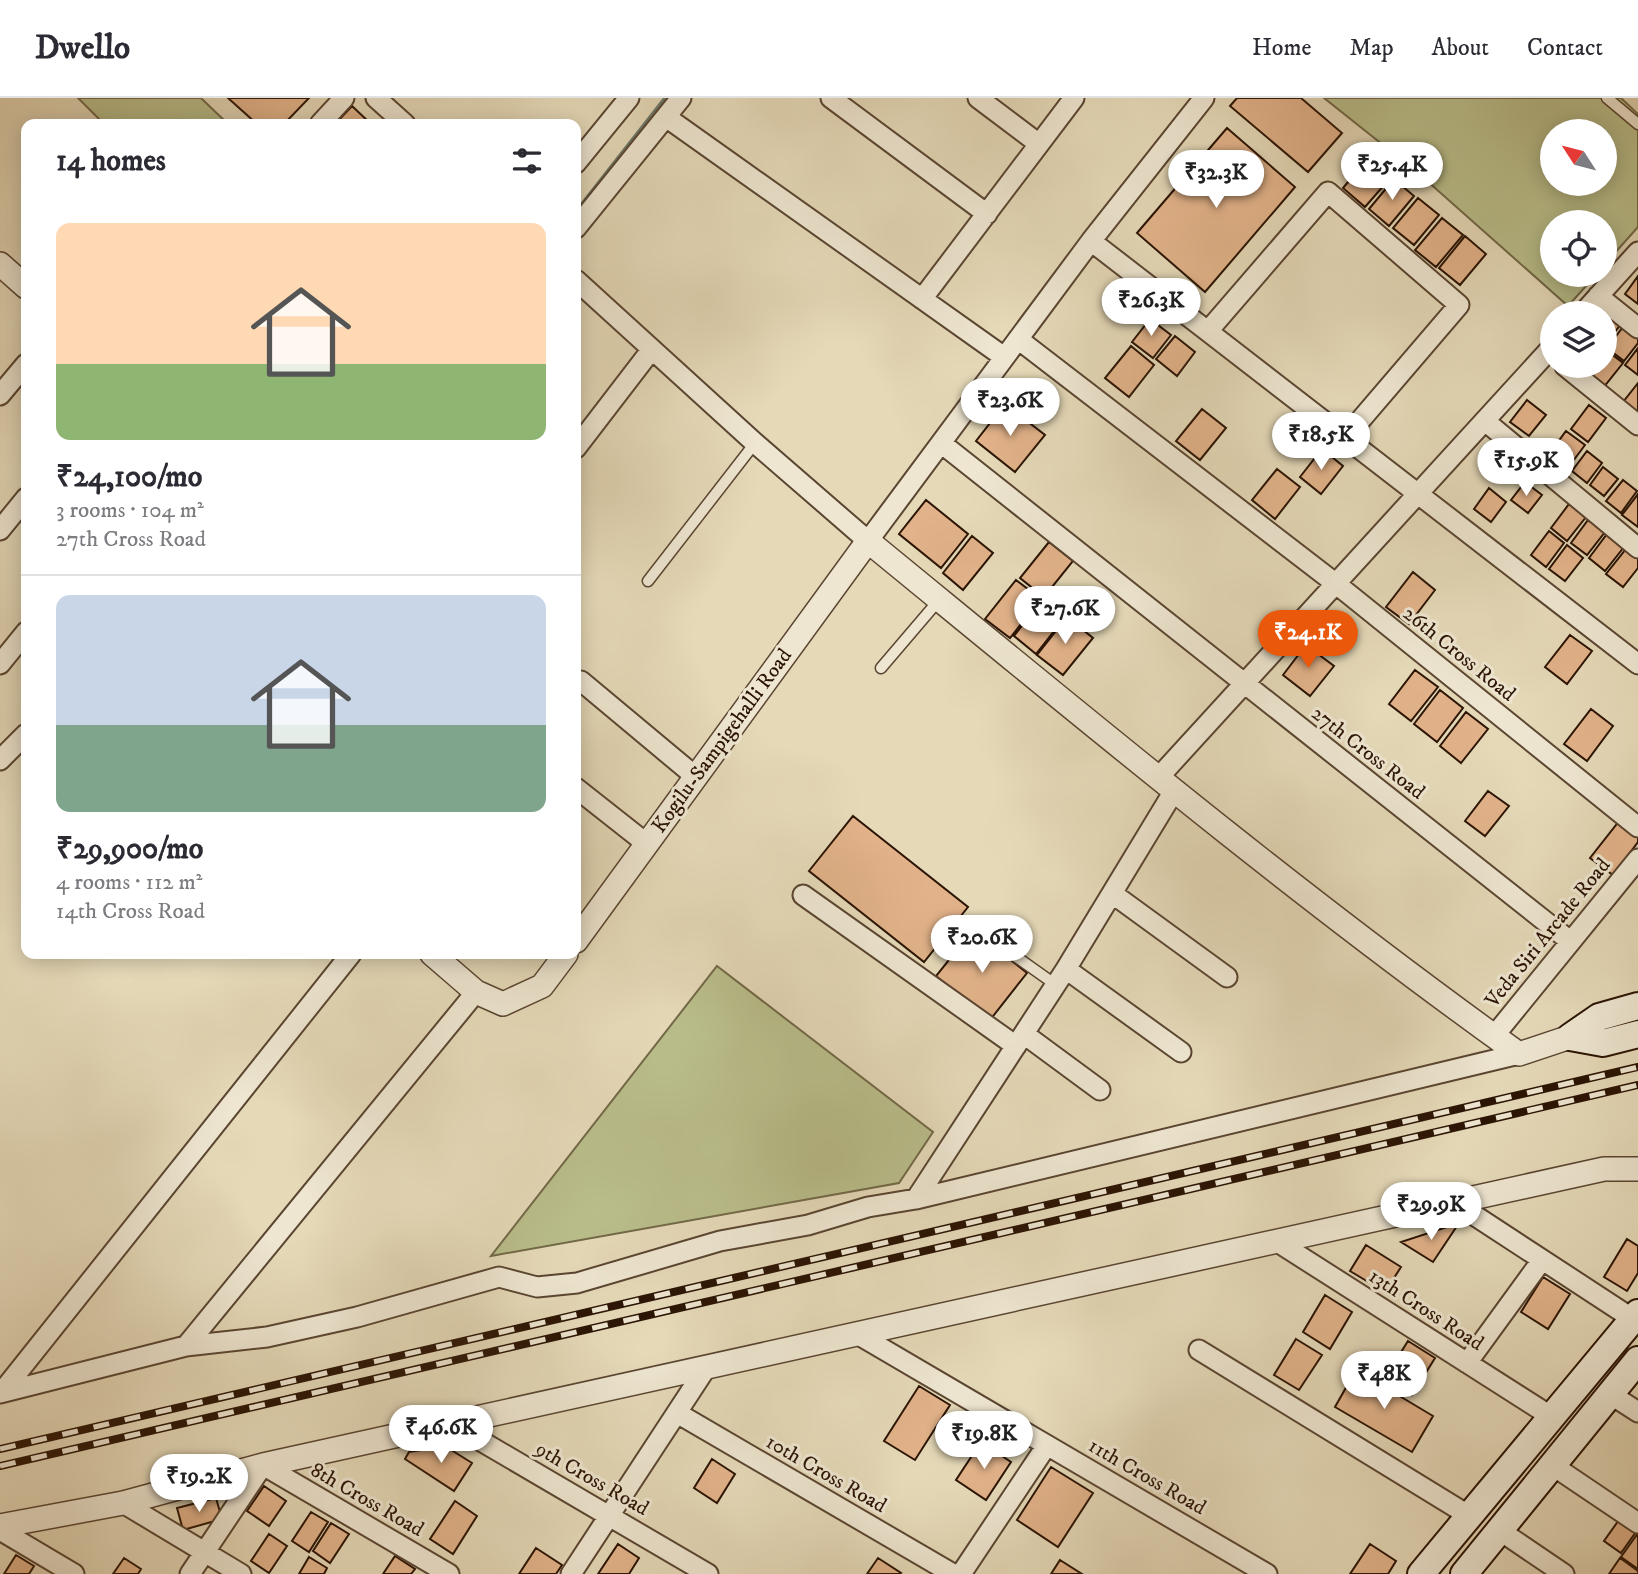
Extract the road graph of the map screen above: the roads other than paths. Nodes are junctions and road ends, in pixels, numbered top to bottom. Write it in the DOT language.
graph roads {
  1 [pos="344,98"];
  2 [pos="376,98"];
  3 [pos="629,98"];
  4 [pos="681,98"];
  5 [pos="831,98"];
  6 [pos="978,98"];
  7 [pos="1074,98"];
  8 [pos="1204,98"];
  9 [pos="1607,98"];
  10 [pos="666,117"];
  11 [pos="325,119"];
  12 [pos="399,119"];
  13 [pos="1638,124"];
  14 [pos="1040,144"];
  15 [pos="581,157"];
  16 [pos="987,214"];
  17 [pos="581,222"];
  18 [pos="1091,240"];
  19 [pos="1638,252"];
  20 [pos="0,264"];
  21 [pos="21,283"];
  22 [pos="581,285"];
  23 [pos="1598,296"];
  24 [pos="922,299"];
  25 [pos="1594,301"];
  26 [pos="1638,328"];
  27 [pos="1208,331"];
  28 [pos="1018,339"];
  29 [pos="652,349"];
  30 [pos="1004,357"];
  31 [pos="1540,363"];
  32 [pos="21,370"];
  33 [pos="1580,378"];
  34 [pos="0,394"];
  35 [pos="1485,421"];
  36 [pos="1638,425"];
  37 [pos="1346,437"];
  38 [pos="581,441"];
  39 [pos="755,443"];
  40 [pos="941,443"];
  41 [pos="1419,494"];
  42 [pos="21,504"];
  43 [pos="0,530"];
  44 [pos="868,541"];
  45 [pos="1638,548"];
  46 [pos="648,581"];
  47 [pos="1335,583"];
  48 [pos="939,599"];
  49 [pos="21,638"];
  50 [pos="0,664"];
  51 [pos="1638,664"];
  52 [pos="881,668"];
  53 [pos="581,681"];
  54 [pos="1244,684"];
  55 [pos="21,739"];
  56 [pos="0,760"];
  57 [pos="696,777"];
  58 [pos="1166,784"];
  59 [pos="581,792"];
  60 [pos="1638,827"];
  61 [pos="647,844"];
  62 [pos="1638,859"];
  63 [pos="1114,894"];
  64 [pos="803,895"];
  65 [pos="977,929"];
  66 [pos="581,934"];
  67 [pos="1570,941"];
  68 [pos="347,959"];
  69 [pos="438,959"];
  70 [pos="562,959"];
  71 [pos="1061,977"];
  72 [pos="1227,978"];
  73 [pos="476,992"];
  74 [pos="1638,1006"];
  75 [pos="1638,1034"];
  76 [pos="1494,1036"];
  77 [pos="1570,1038"];
  78 [pos="1020,1040"];
  79 [pos="1181,1052"];
  80 [pos="1519,1054"];
  81 [pos="1100,1090"];
  82 [pos="1638,1169"];
  83 [pos="916,1199"];
  84 [pos="1454,1202"];
  85 [pos="1276,1241"];
  86 [pos="1542,1260"];
  87 [pos="1636,1316"];
  88 [pos="859,1335"];
  89 [pos="186,1346"];
  90 [pos="1199,1350"];
  91 [pos="1638,1360"];
  92 [pos="1467,1363"];
  93 [pos="706,1368"];
  94 [pos="1,1392"];
  95 [pos="1610,1394"];
  96 [pos="1638,1412"];
  97 [pos="677,1413"];
  98 [pos="1552,1417"];
  99 [pos="452,1424"];
  100 [pos="1046,1445"];
  101 [pos="263,1465"];
  102 [pos="1552,1465"];
  103 [pos="123,1503"];
  104 [pos="1468,1515"];
  105 [pos="609,1516"];
  106 [pos="1638,1523"];
  107 [pos="0,1528"];
  108 [pos="1499,1530"];
  109 [pos="205,1552"];
  110 [pos="74,1574"];
  111 [pos="190,1574"];
  112 [pos="241,1574"];
  113 [pos="449,1574"];
  114 [pos="571,1574"];
  115 [pos="708,1574"];
  116 [pos="953,1574"];
  117 [pos="961,1574"];
  118 [pos="1266,1574"];
  119 [pos="1420,1574"];
  120 [pos="1464,1574"];
  121 [pos="1564,1574"];
  1 -- 11 [label="street"];
  2 -- 12 [label="street"];
  3 -- 15 [label="street"];
  4 -- 10 [label="street"];
  5 -- 16 [label="street"];
  6 -- 14 [label="street"];
  7 -- 14 [label="street"];
  8 -- 18 [label="street"];
  9 -- 13 [label="lane"];
  10 -- 17 [label="street"];
  10 -- 24 [label="street"];
  14 -- 16 [label="street"];
  16 -- 24 [label="street"];
  18 -- 27 [label="street"];
  18 -- 28 [label="street"];
  19 -- 23 [label="street"];
  20 -- 21 [label="street"];
  22 -- 29 [label="street"];
  23 -- 25 [label="street"];
  23 -- 26 [label="street"];
  24 -- 30 [label="street"];
  27 -- 37 [label="street"];
  27 -- 37 [label="street"];
  28 -- 30 [label="street"];
  28 -- 47 [label="street, 26th Cross Road"];
  29 -- 38 [label="street"];
  29 -- 39 [label="street"];
  30 -- 40 [label="street"];
  31 -- 35 [label="street"];
  32 -- 34 [label="street"];
  33 -- 36 [label="street"];
  35 -- 41 [label="street"];
  35 -- 45 [label="street"];
  37 -- 41 [label="street"];
  39 -- 44 [label="street"];
  39 -- 46 [label="lane"];
  40 -- 44 [label="street"];
  40 -- 54 [label="street, 27th Cross Road"];
  41 -- 47 [label="street"];
  41 -- 51 [label="street"];
  42 -- 43 [label="street"];
  44 -- 48 [label="street"];
  44 -- 57 [label="street, Kogilu-Sampigehalli Road"];
  47 -- 54 [label="street"];
  47 -- 60 [label="street, 26th Cross Road"];
  48 -- 52 [label="lane"];
  48 -- 58 [label="street"];
  49 -- 50 [label="street"];
  53 -- 57 [label="street"];
  54 -- 58 [label="street"];
  54 -- 67 [label="street, 27th Cross Road"];
  55 -- 56 [label="street"];
  57 -- 61 [label="street, Kogilu-Sampigehalli Road"];
  58 -- 63 [label="street"];
  58 -- 76 [label="street"];
  59 -- 61 [label="street"];
  61 -- 66 [label="street, Kogilu-Sampigehalli Road"];
  62 -- 67 [label="street, Veda Siri Arcade Road"];
  63 -- 71 [label="street"];
  63 -- 72 [label="street"];
  64 -- 78 [label="street"];
  65 -- 71 [label="lane"];
  67 -- 76 [label="street, Veda Siri Arcade Road"];
  68 -- 94 [label="street"];
  69 -- 73 [label="street"];
  70 -- 73 [label="street"];
  71 -- 78 [label="street"];
  71 -- 79 [label="street"];
  73 -- 89 [label="street"];
  74 -- 77 [label="main road"];
  75 -- 77 [label="main road"];
  76 -- 80 [label="street"];
  77 -- 80 [label="street"];
  78 -- 81 [label="street"];
  78 -- 83 [label="street"];
  80 -- 83 [label="street"];
  82 -- 84 [label="street"];
  83 -- 89 [label="street"];
  84 -- 85 [label="street"];
  84 -- 86 [label="street"];
  85 -- 88 [label="street"];
  85 -- 92 [label="street, 13th Cross Road"];
  86 -- 87 [label="street"];
  86 -- 92 [label="street"];
  87 -- 98 [label="main road"];
  88 -- 93 [label="street"];
  88 -- 100 [label="street, 11th Cross Road"];
  89 -- 94 [label="street"];
  90 -- 104 [label="street"];
  91 -- 95 [label="main road"];
  92 -- 98 [label="street, 13th Cross Road"];
  93 -- 97 [label="street"];
  93 -- 99 [label="street"];
  95 -- 96 [label="street"];
  95 -- 102 [label="main road"];
  97 -- 105 [label="street"];
  97 -- 116 [label="street, 10th Cross Road"];
  98 -- 104 [label="main road"];
  99 -- 101 [label="street"];
  99 -- 105 [label="street, 9th Cross Road"];
  100 -- 117 [label="street"];
  100 -- 118 [label="street, 11th Cross Road"];
  101 -- 103 [label="street"];
  101 -- 109 [label="street"];
  101 -- 113 [label="street, 8th Cross Road"];
  102 -- 106 [label="street"];
  102 -- 108 [label="main road"];
  103 -- 107 [label="street"];
  103 -- 109 [label="street"];
  104 -- 119 [label="main road"];
  105 -- 114 [label="street"];
  105 -- 115 [label="street, 9th Cross Road"];
  107 -- 110 [label="street"];
  108 -- 120 [label="main road"];
  108 -- 121 [label="street"];
  109 -- 111 [label="street"];
  109 -- 112 [label="street"];
}
